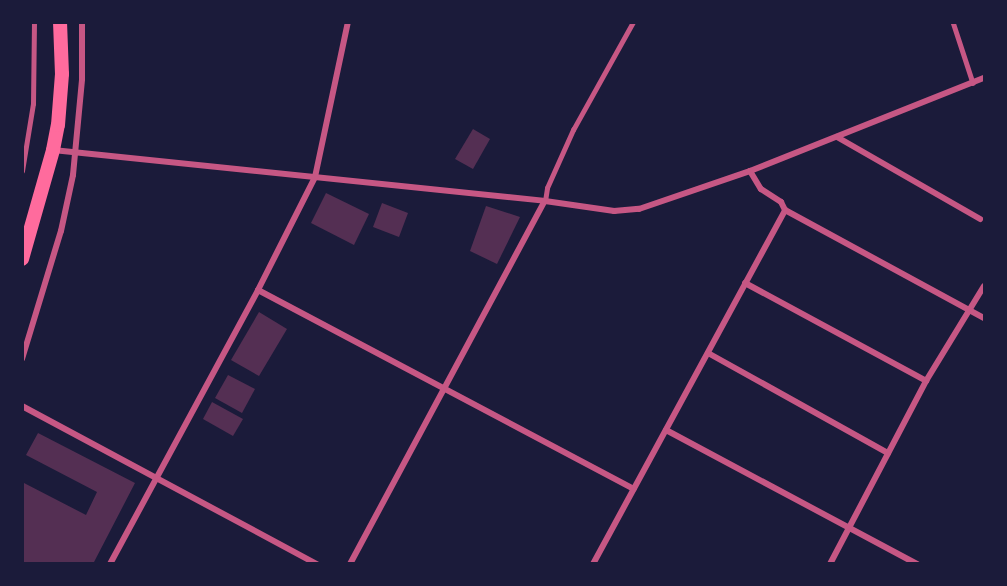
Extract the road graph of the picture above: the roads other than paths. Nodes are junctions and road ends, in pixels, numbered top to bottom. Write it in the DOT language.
graph roads {
  1 [pos="34,22"];
  2 [pos="60,22"];
  3 [pos="82,22"];
  4 [pos="348,22"];
  5 [pos="633,22"];
  6 [pos="952,22"];
  7 [pos="984,78"];
  8 [pos="973,83"];
  9 [pos="837,137"];
  10 [pos="53,150"];
  11 [pos="76,152"];
  12 [pos="22,171"];
  13 [pos="750,171"];
  14 [pos="315,177"];
  15 [pos="546,201"];
  16 [pos="785,210"];
  17 [pos="980,219"];
  18 [pos="22,259"];
  19 [pos="745,284"];
  20 [pos="984,286"];
  21 [pos="258,290"];
  22 [pos="971,310"];
  23 [pos="984,318"];
  24 [pos="708,353"];
  25 [pos="22,359"];
  26 [pos="926,381"];
  27 [pos="445,388"];
  28 [pos="22,406"];
  29 [pos="666,430"];
  30 [pos="888,453"];
  31 [pos="157,477"];
  32 [pos="634,489"];
  33 [pos="849,528"];
  34 [pos="110,564"];
  35 [pos="317,564"];
  36 [pos="350,564"];
  37 [pos="593,564"];
  38 [pos="830,564"];
  39 [pos="917,564"];
  1 -- 12 [label="lane"];
  2 -- 10 [label="highway"];
  3 -- 11 [label="street"];
  4 -- 14 [label="street"];
  5 -- 15 [label="lane"];
  6 -- 8 [label="lane"];
  7 -- 8 [label="street"];
  8 -- 9 [label="street"];
  9 -- 13 [label="street"];
  9 -- 17 [label="street"];
  10 -- 11 [label="street"];
  10 -- 18 [label="highway"];
  11 -- 14 [label="street"];
  11 -- 25 [label="street"];
  13 -- 15 [label="street"];
  13 -- 16 [label="street"];
  14 -- 15 [label="street"];
  14 -- 21 [label="street"];
  15 -- 27 [label="street"];
  16 -- 19 [label="street"];
  16 -- 22 [label="street"];
  19 -- 24 [label="street"];
  19 -- 26 [label="street"];
  20 -- 22 [label="street"];
  21 -- 27 [label="street"];
  21 -- 31 [label="street"];
  22 -- 23 [label="street"];
  22 -- 26 [label="street"];
  24 -- 29 [label="street"];
  24 -- 30 [label="street"];
  26 -- 30 [label="street"];
  27 -- 32 [label="street"];
  27 -- 36 [label="street"];
  28 -- 31 [label="street"];
  29 -- 32 [label="street"];
  29 -- 33 [label="street"];
  30 -- 33 [label="street"];
  31 -- 34 [label="street"];
  31 -- 35 [label="street"];
  32 -- 37 [label="street"];
  33 -- 38 [label="street"];
  33 -- 39 [label="street"];
}
